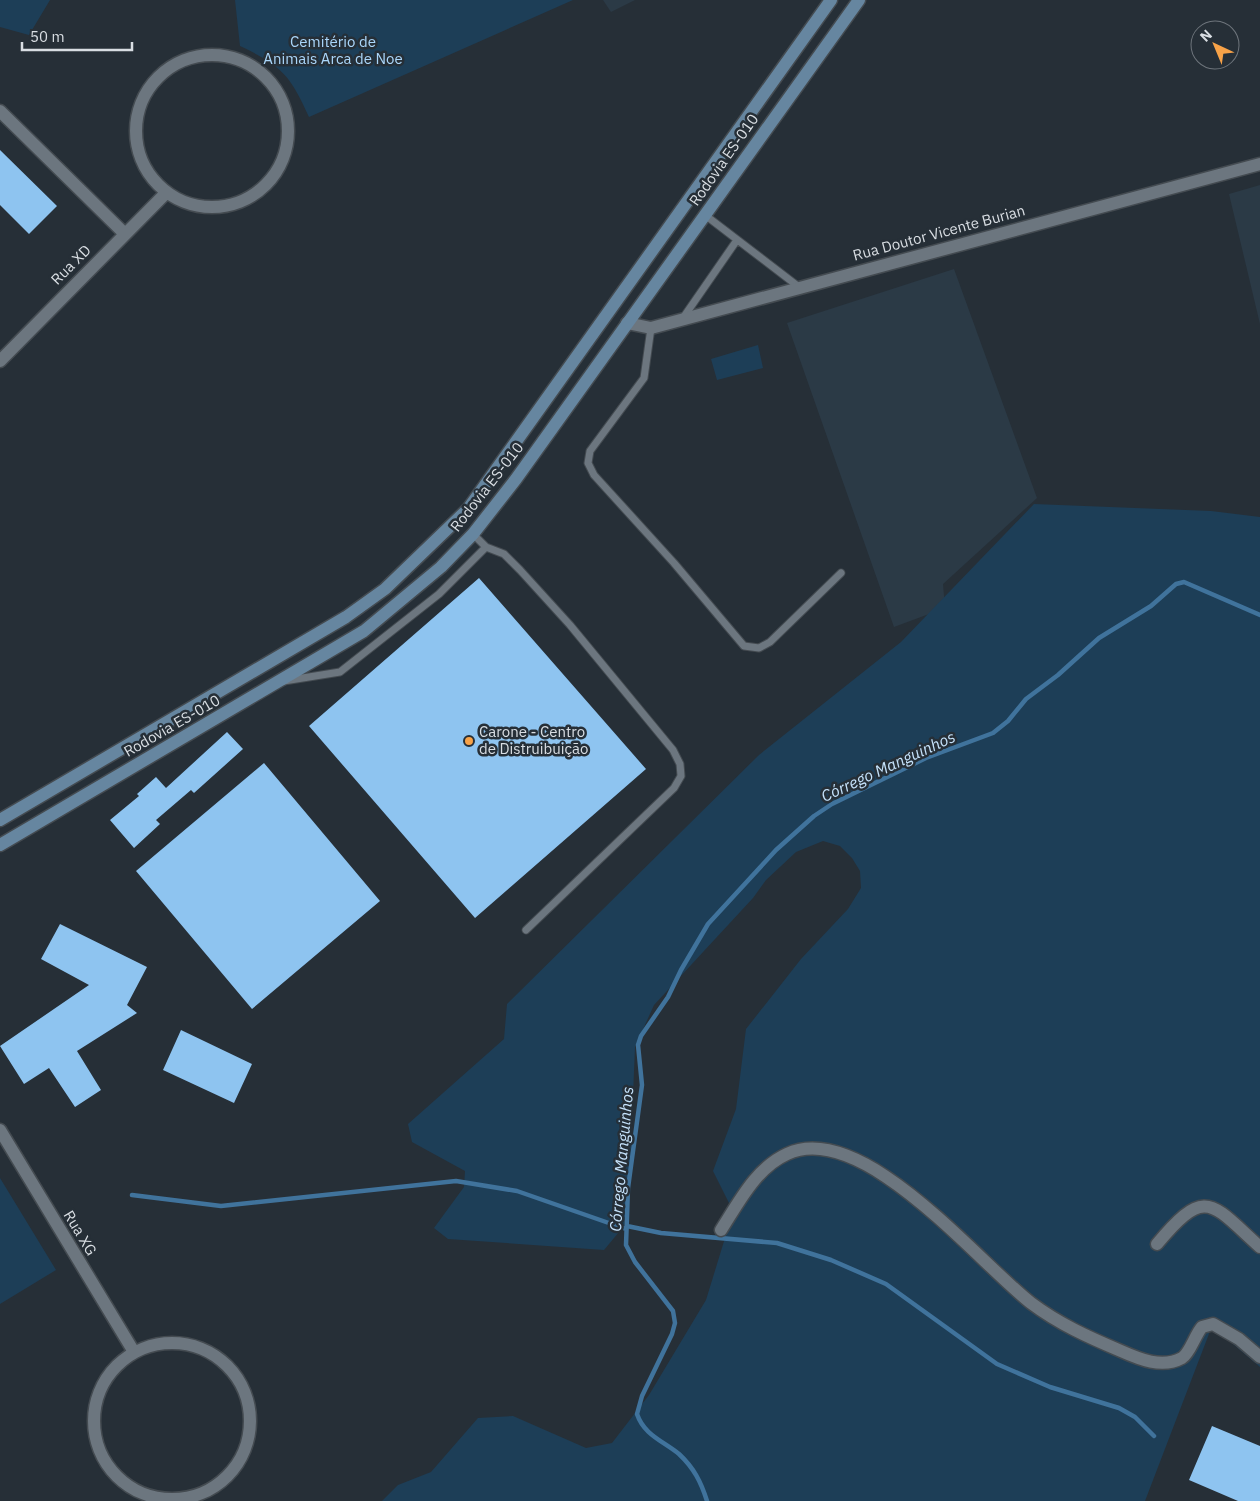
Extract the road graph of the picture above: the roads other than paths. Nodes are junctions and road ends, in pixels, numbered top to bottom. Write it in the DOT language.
graph roads {
  1 [pos="830,0"];
  2 [pos="859,0"];
  3 [pos="0,111"];
  4 [pos="1260,164"];
  5 [pos="166,192"];
  6 [pos="705,216"];
  7 [pos="125,234"];
  8 [pos="737,240"];
  9 [pos="799,287"];
  10 [pos="684,318"];
  11 [pos="627,323"];
  12 [pos="651,328"];
  13 [pos="0,361"];
  14 [pos="473,534"];
  15 [pos="486,547"];
  16 [pos="841,573"];
  17 [pos="281,681"];
  18 [pos="0,820"];
  19 [pos="0,845"];
  20 [pos="526,930"];
  21 [pos="0,1130"];
  22 [pos="721,1230"];
  23 [pos="1156,1244"];
  24 [pos="1260,1247"];
  25 [pos="134,1352"];
  26 [pos="1260,1357"];
  1 -- 18 [label="main road, Rodovia ES-010"];
  2 -- 6 [label="main road, Rodovia ES-010"];
  3 -- 7 [label="street"];
  4 -- 9 [label="street, Rua Doutor Vicente Burian"];
  5 -- 5 [label="street"];
  5 -- 7 [label="street, Rua XD"];
  6 -- 8 [label="lane"];
  6 -- 11 [label="main road, Rodovia ES-010"];
  7 -- 13 [label="street, Rua XD"];
  8 -- 9 [label="lane"];
  8 -- 10 [label="lane"];
  9 -- 10 [label="street, Rua Doutor Vicente Burian"];
  10 -- 12 [label="street, Rua Doutor Vicente Burian"];
  11 -- 12 [label="street, Rua Doutor Vicente Burian"];
  11 -- 14 [label="main road, Rodovia ES-010"];
  12 -- 16 [label="lane"];
  14 -- 15 [label="lane"];
  14 -- 17 [label="main road, Rodovia ES-010"];
  15 -- 17 [label="lane"];
  15 -- 20 [label="lane"];
  17 -- 19 [label="main road, Rodovia ES-010"];
  21 -- 25 [label="street, Rua XG"];
  22 -- 26 [label="street"];
  23 -- 24 [label="street"];
  25 -- 25 [label="street"];
}
